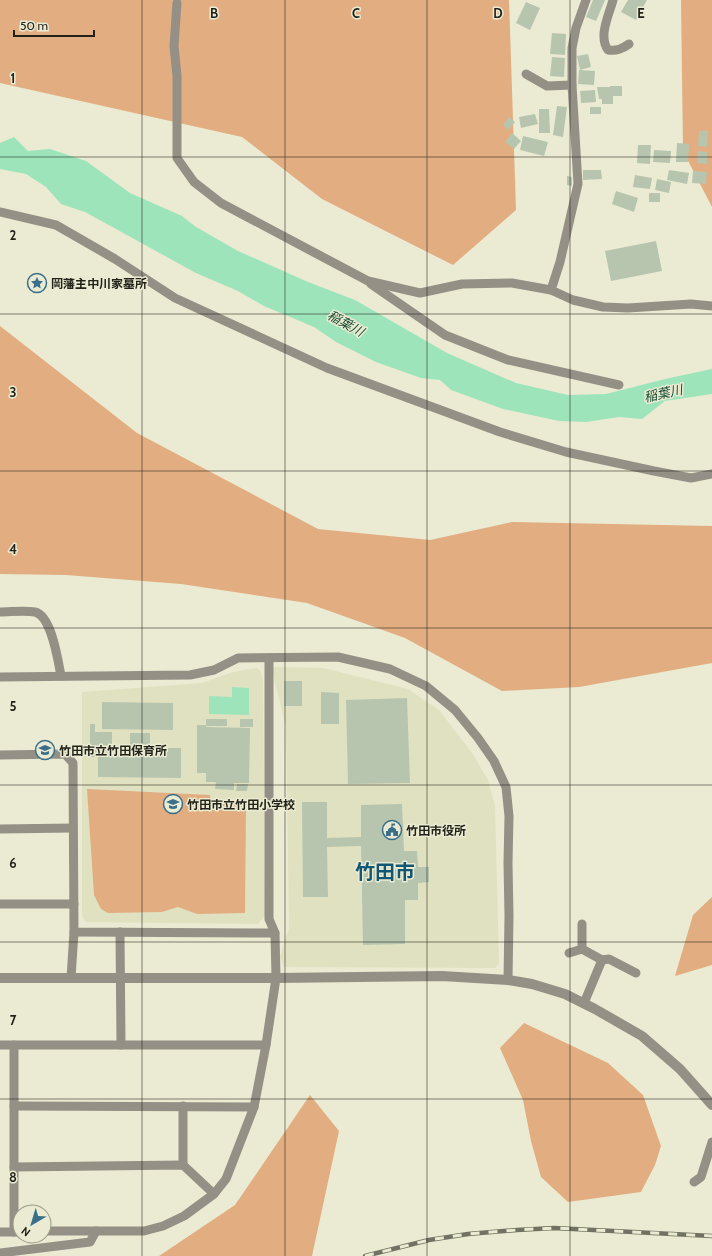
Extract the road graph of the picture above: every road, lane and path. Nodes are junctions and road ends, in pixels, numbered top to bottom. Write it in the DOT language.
graph roads {
  1 [pos="586,0"];
  2 [pos="613,0"];
  3 [pos="177,3"];
  4 [pos="628,44"];
  5 [pos="526,74"];
  6 [pos="572,85"];
  7 [pos="0,212"];
  8 [pos="368,281"];
  9 [pos="551,290"];
  10 [pos="712,306"];
  11 [pos="619,385"];
  12 [pos="712,474"];
  13 [pos="0,612"];
  14 [pos="268,658"];
  15 [pos="61,676"];
  16 [pos="0,677"];
  17 [pos="0,755"];
  18 [pos="73,828"];
  19 [pos="0,829"];
  20 [pos="0,904"];
  21 [pos="74,904"];
  22 [pos="582,924"];
  23 [pos="74,932"];
  24 [pos="120,932"];
  25 [pos="275,933"];
  26 [pos="582,949"];
  27 [pos="570,953"];
  28 [pos="602,960"];
  29 [pos="636,973"];
  30 [pos="0,978"];
  31 [pos="71,978"];
  32 [pos="120,978"];
  33 [pos="276,978"];
  34 [pos="508,980"];
  35 [pos="584,1003"];
  36 [pos="0,1045"];
  37 [pos="14,1045"];
  38 [pos="121,1045"];
  39 [pos="266,1045"];
  40 [pos="712,1105"];
  41 [pos="14,1106"];
  42 [pos="184,1106"];
  43 [pos="254,1107"];
  44 [pos="712,1142"];
  45 [pos="183,1165"];
  46 [pos="14,1167"];
  47 [pos="694,1182"];
  48 [pos="214,1194"];
  49 [pos="16,1204"];
  50 [pos="52,1231"];
  51 [pos="96,1231"];
  52 [pos="0,1232"];
  53 [pos="12,1232"];
  54 [pos="0,1253"];
  1 -- 6 [label="street"];
  2 -- 4 [label="street"];
  3 -- 8 [label="street"];
  5 -- 6 [label="street"];
  6 -- 9 [label="street"];
  7 -- 12 [label="street"];
  8 -- 9 [label="street"];
  8 -- 11 [label="street"];
  9 -- 10 [label="street"];
  13 -- 15 [label="street"];
  14 -- 15 [label="street"];
  14 -- 25 [label="street"];
  14 -- 34 [label="street"];
  15 -- 16 [label="street"];
  17 -- 18 [label="street"];
  18 -- 19 [label="street"];
  18 -- 21 [label="street"];
  20 -- 21 [label="street"];
  21 -- 23 [label="street"];
  22 -- 26 [label="street"];
  23 -- 24 [label="street"];
  23 -- 31 [label="street"];
  24 -- 25 [label="street"];
  24 -- 32 [label="street"];
  25 -- 33 [label="street"];
  26 -- 27 [label="street"];
  26 -- 28 [label="street"];
  28 -- 29 [label="street"];
  28 -- 35 [label="street"];
  30 -- 31 [label="street"];
  31 -- 32 [label="street"];
  32 -- 33 [label="street"];
  32 -- 38 [label="street"];
  33 -- 34 [label="street"];
  33 -- 39 [label="street"];
  34 -- 35 [label="street"];
  35 -- 40 [label="street"];
  36 -- 37 [label="street"];
  37 -- 38 [label="street"];
  37 -- 41 [label="street"];
  38 -- 39 [label="street"];
  39 -- 43 [label="street"];
  41 -- 42 [label="street"];
  41 -- 46 [label="street"];
  42 -- 43 [label="street"];
  42 -- 45 [label="street"];
  43 -- 48 [label="street"];
  44 -- 47 [label="street"];
  45 -- 46 [label="street"];
  45 -- 48 [label="street"];
  46 -- 49 [label="street"];
  48 -- 51 [label="street"];
  50 -- 51 [label="street"];
  51 -- 54 [label="street"];
  52 -- 53 [label="street"];
}
